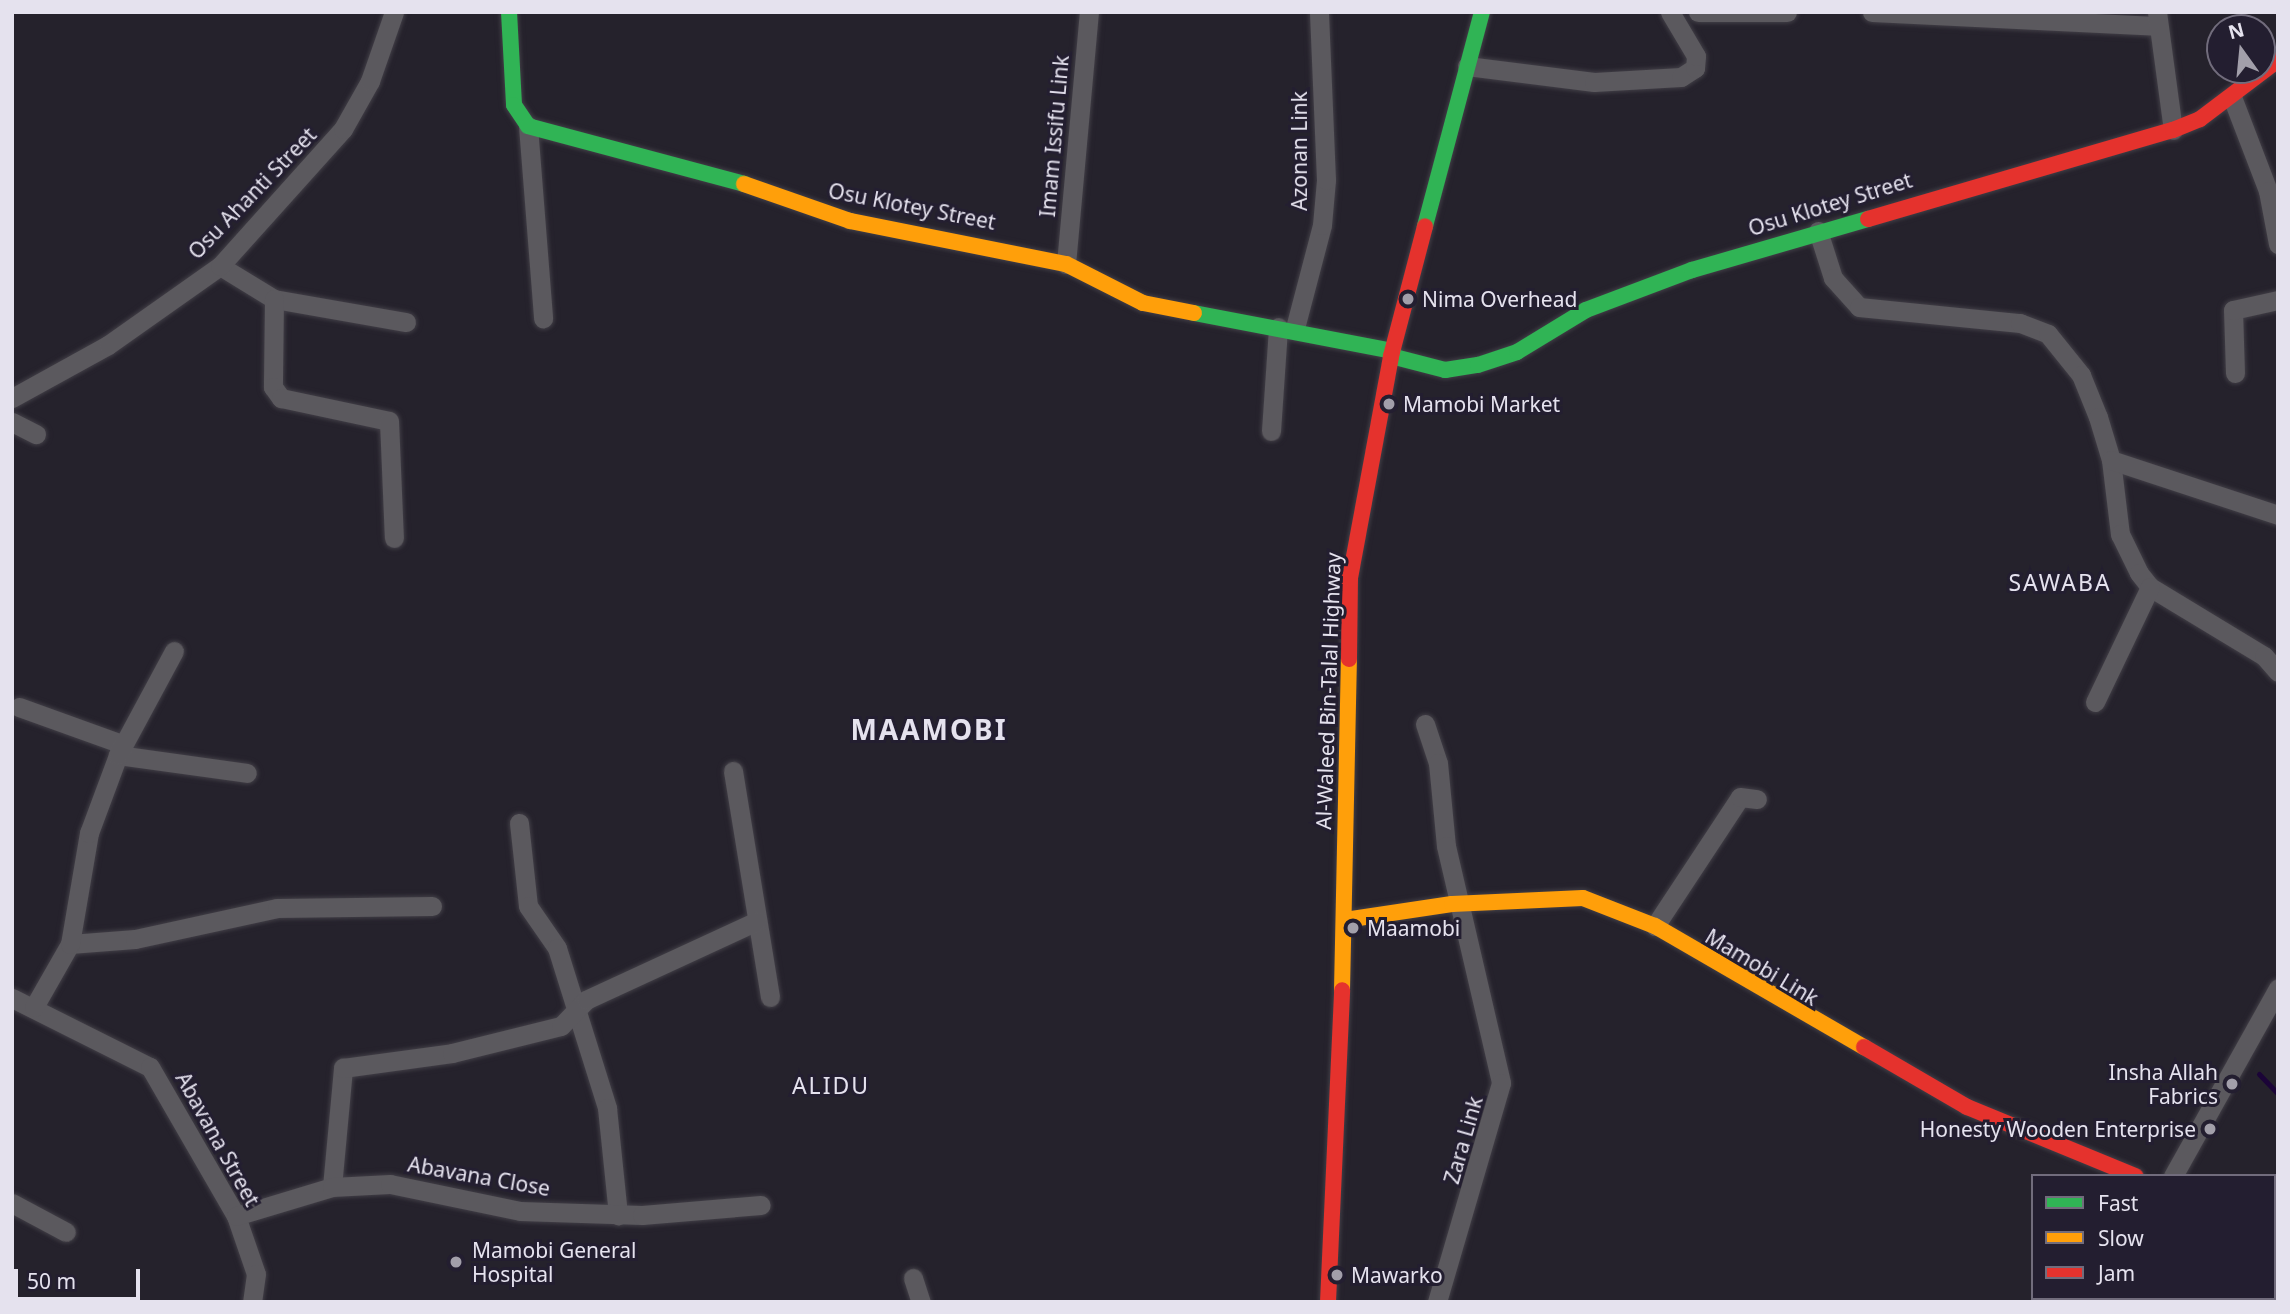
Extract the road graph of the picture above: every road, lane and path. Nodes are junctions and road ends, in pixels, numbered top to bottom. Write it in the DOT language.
graph roads {
  1 [pos="394,12"];
  2 [pos="509,12"];
  3 [pos="1089,12"];
  4 [pos="1319,12"];
  5 [pos="1482,12"];
  6 [pos="1670,12"];
  7 [pos="1698,12"];
  8 [pos="1787,12"];
  9 [pos="1872,12"];
  10 [pos="2157,19"];
  11 [pos="2278,60"];
  12 [pos="1467,66"];
  13 [pos="2232,97"];
  14 [pos="528,126"];
  15 [pos="2173,130"];
  16 [pos="1818,231"];
  17 [pos="2278,244"];
  18 [pos="1066,264"];
  19 [pos="220,266"];
  20 [pos="274,299"];
  21 [pos="2278,300"];
  22 [pos="543,318"];
  23 [pos="406,322"];
  24 [pos="1287,328"];
  25 [pos="1392,353"];
  26 [pos="2235,373"];
  27 [pos="12,398"];
  28 [pos="12,422"];
  29 [pos="1270,430"];
  30 [pos="36,434"];
  31 [pos="2111,460"];
  32 [pos="2278,515"];
  33 [pos="394,538"];
  34 [pos="2151,587"];
  35 [pos="174,651"];
  36 [pos="2278,672"];
  37 [pos="2095,702"];
  38 [pos="19,707"];
  39 [pos="1425,724"];
  40 [pos="120,750"];
  41 [pos="733,771"];
  42 [pos="247,773"];
  43 [pos="1757,799"];
  44 [pos="519,823"];
  45 [pos="1461,905"];
  46 [pos="432,906"];
  47 [pos="1345,920"];
  48 [pos="757,921"];
  49 [pos="1655,926"];
  50 [pos="70,944"];
  51 [pos="2278,988"];
  52 [pos="770,997"];
  53 [pos="12,998"];
  54 [pos="579,1006"];
  55 [pos="34,1007"];
  56 [pos="2130,1174"];
  57 [pos="2174,1174"];
  58 [pos="332,1187"];
  59 [pos="12,1203"];
  60 [pos="761,1205"];
  61 [pos="618,1215"];
  62 [pos="236,1216"];
  63 [pos="66,1232"];
  64 [pos="913,1278"];
  65 [pos="252,1302"];
  66 [pos="921,1302"];
  67 [pos="1328,1302"];
  68 [pos="1437,1302"];
  1 -- 19 [label="street, Osu Ahanti Street"];
  2 -- 14 [label="street"];
  3 -- 18 [label="street, Imam Issifu Link"];
  4 -- 24 [label="street, Azonan Link"];
  5 -- 12 [label="street, Al-Waleed Bin-Talal Highway"];
  6 -- 12 [label="street"];
  7 -- 8 [label="street"];
  9 -- 10 [label="street"];
  10 -- 15 [label="street"];
  11 -- 13 [label="street, Osu Klotey Street"];
  12 -- 25 [label="street, Al-Waleed Bin-Talal Highway"];
  13 -- 15 [label="street, Osu Klotey Street"];
  13 -- 17 [label="street"];
  14 -- 18 [label="street, Osu Klotey Street"];
  14 -- 22 [label="street"];
  15 -- 16 [label="street, Osu Klotey Street"];
  16 -- 25 [label="street, Osu Klotey Street"];
  16 -- 31 [label="street"];
  18 -- 24 [label="street, Osu Klotey Street"];
  19 -- 20 [label="street"];
  19 -- 27 [label="street, Osu Ahanti Street"];
  20 -- 23 [label="street"];
  20 -- 33 [label="street"];
  21 -- 26 [label="street"];
  24 -- 25 [label="street, Osu Klotey Street"];
  24 -- 29 [label="street"];
  25 -- 47 [label="street, Al-Waleed Bin-Talal Highway"];
  28 -- 30 [label="street"];
  31 -- 32 [label="street"];
  31 -- 34 [label="street"];
  34 -- 36 [label="street"];
  34 -- 37 [label="street"];
  35 -- 40 [label="street"];
  38 -- 40 [label="street"];
  39 -- 45 [label="street, Zara Link"];
  40 -- 42 [label="street"];
  40 -- 50 [label="street"];
  41 -- 48 [label="street"];
  43 -- 49 [label="street"];
  44 -- 54 [label="street"];
  45 -- 47 [label="street, Mamobi Link"];
  45 -- 49 [label="street, Mamobi Link"];
  45 -- 68 [label="street, Zara Link"];
  46 -- 50 [label="street"];
  47 -- 67 [label="street, Al-Waleed Bin-Talal Highway"];
  48 -- 52 [label="street"];
  48 -- 54 [label="street"];
  49 -- 56 [label="street, Mamobi Link"];
  50 -- 55 [label="street"];
  51 -- 57 [label="street"];
  53 -- 55 [label="street, Abavana Street"];
  54 -- 58 [label="street"];
  54 -- 61 [label="street"];
  55 -- 62 [label="street, Abavana Street"];
  58 -- 61 [label="street, Abavana Close"];
  58 -- 62 [label="street, Abavana Close"];
  59 -- 63 [label="street"];
  60 -- 61 [label="street, Abavana Close"];
  62 -- 65 [label="street, Abavana Street"];
  64 -- 66 [label="street"];
}
